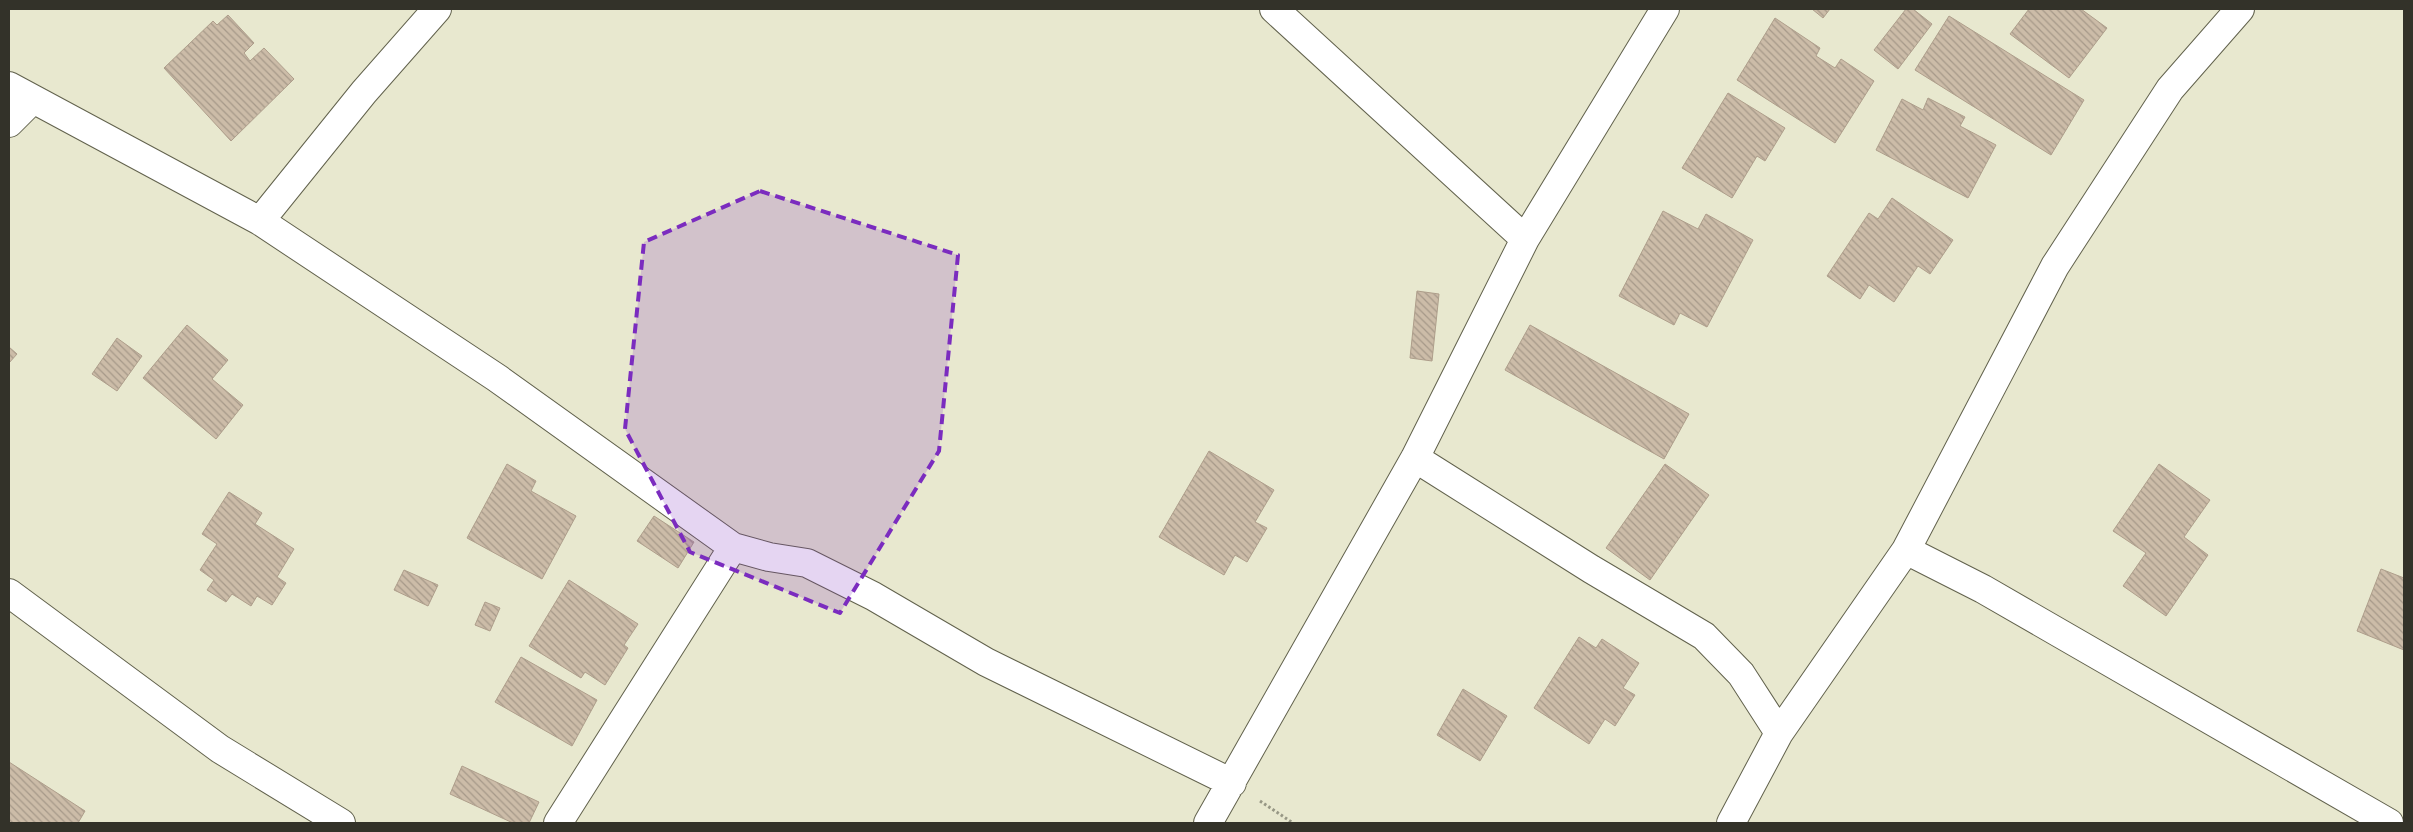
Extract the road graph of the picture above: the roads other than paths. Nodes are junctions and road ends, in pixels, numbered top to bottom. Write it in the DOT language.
graph roads {
  1 [pos="437,9"];
  2 [pos="1274,9"];
  3 [pos="1665,9"];
  4 [pos="2240,9"];
  5 [pos="9,86"];
  6 [pos="32,98"];
  7 [pos="9,123"];
  8 [pos="260,220"];
  9 [pos="1525,239"];
  10 [pos="1415,458"];
  11 [pos="733,548"];
  12 [pos="1906,550"];
  13 [pos="9,592"];
  14 [pos="1779,733"];
  15 [pos="1232,784"];
  16 [pos="341,823"];
  17 [pos="558,823"];
  18 [pos="1208,823"];
  19 [pos="1731,823"];
  20 [pos="2389,823"];
  1 -- 8 [label="street"];
  2 -- 9 [label="street"];
  3 -- 9 [label="street"];
  4 -- 12 [label="street"];
  5 -- 6 [label="street"];
  6 -- 7 [label="street"];
  6 -- 8 [label="street"];
  8 -- 11 [label="street"];
  9 -- 10 [label="street"];
  10 -- 14 [label="street"];
  10 -- 15 [label="street"];
  11 -- 15 [label="street"];
  11 -- 17 [label="street"];
  12 -- 14 [label="street"];
  12 -- 20 [label="street"];
  13 -- 16 [label="street"];
  14 -- 19 [label="street"];
  15 -- 18 [label="street"];
}
